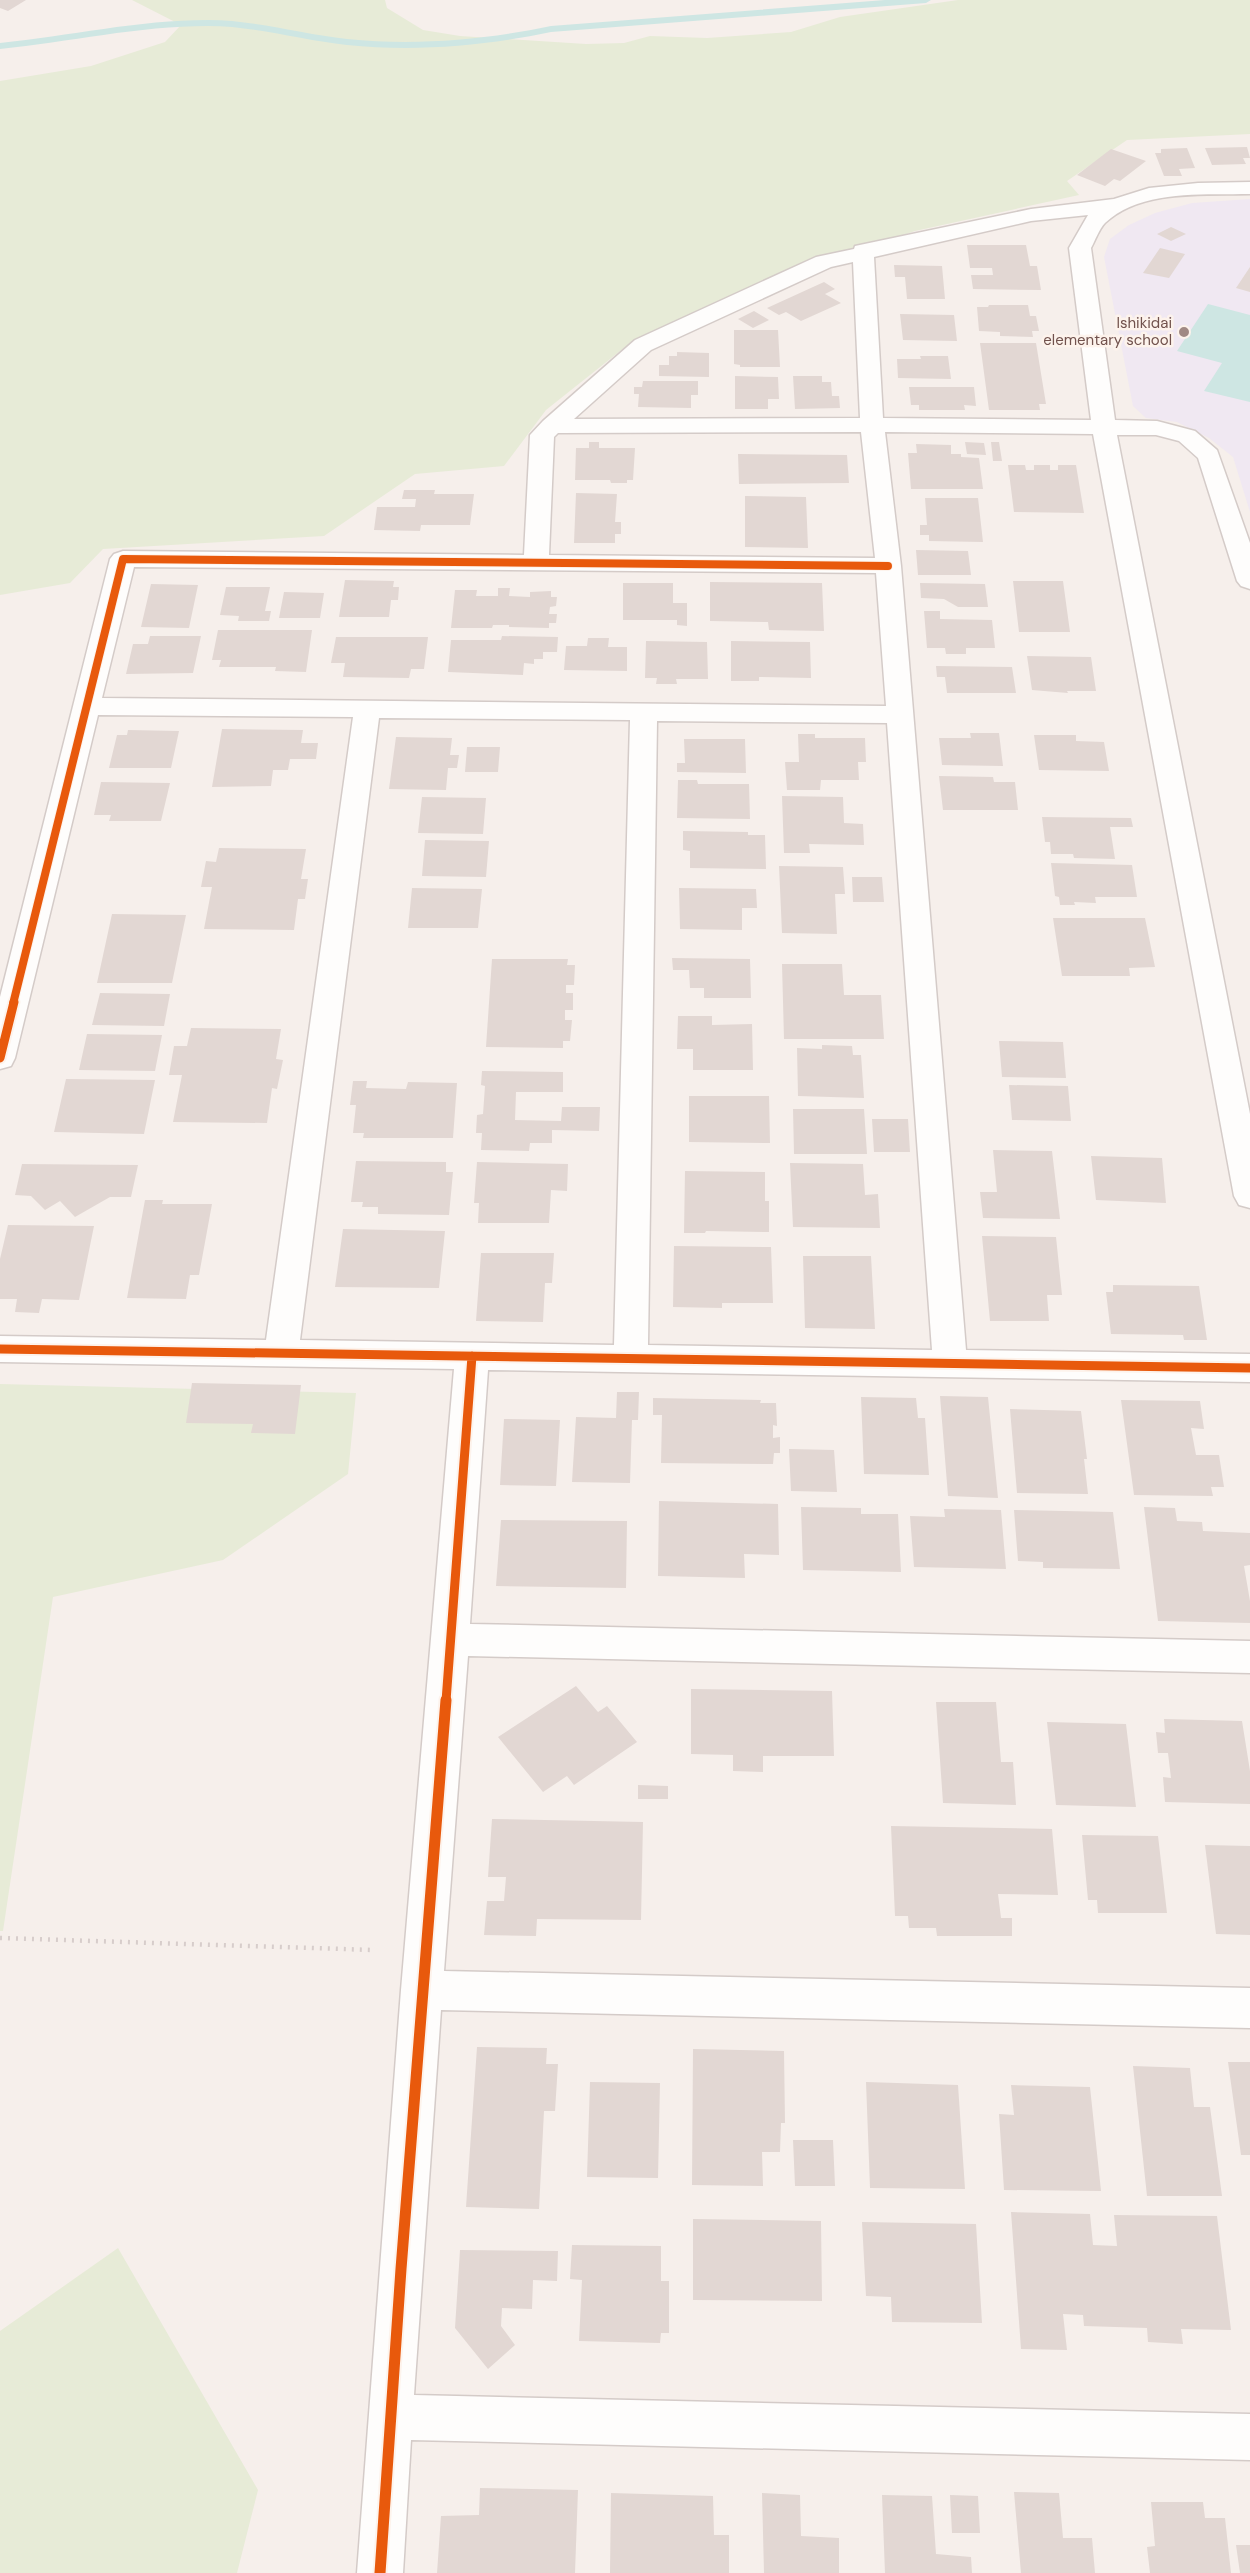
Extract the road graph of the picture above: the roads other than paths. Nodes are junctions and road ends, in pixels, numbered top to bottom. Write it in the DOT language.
graph roads {
  1 [pos="1250,188"];
  2 [pos="1121,204"];
  3 [pos="863,252"];
  4 [pos="872,425"];
  5 [pos="551,426"];
  6 [pos="1104,428"];
  7 [pos="536,561"];
  8 [pos="888,566"];
  9 [pos="1250,581"];
  10 [pos="88,706"];
  11 [pos="367,710"];
  12 [pos="644,712"];
  13 [pos="899,715"];
  14 [pos="0,1058"];
  15 [pos="1250,1196"];
  16 [pos="0,1349"];
  17 [pos="281,1353"];
  18 [pos="472,1356"];
  19 [pos="631,1359"];
  20 [pos="950,1364"];
  21 [pos="1250,1368"];
  22 [pos="452,1640"];
  23 [pos="1250,1657"];
  24 [pos="423,1970"];
  25 [pos="1250,2008"];
  26 [pos="390,2417"];
  27 [pos="1250,2437"];
  28 [pos="380,2573"];
  1 -- 2 [label="street"];
  2 -- 3 [label="street"];
  2 -- 6 [label="street"];
  3 -- 4 [label="street"];
  3 -- 5 [label="street"];
  4 -- 5 [label="street"];
  4 -- 6 [label="street"];
  4 -- 8 [label="street"];
  5 -- 7 [label="street"];
  6 -- 9 [label="street"];
  6 -- 15 [label="street"];
  7 -- 8 [label="street"];
  7 -- 10 [label="street"];
  8 -- 13 [label="street"];
  10 -- 11 [label="street"];
  10 -- 14 [label="street"];
  11 -- 12 [label="street"];
  11 -- 17 [label="street"];
  12 -- 13 [label="street"];
  12 -- 19 [label="street"];
  13 -- 20 [label="street"];
  16 -- 17 [label="street"];
  17 -- 18 [label="street"];
  18 -- 19 [label="street"];
  18 -- 22 [label="street"];
  19 -- 20 [label="street"];
  20 -- 21 [label="street"];
  22 -- 23 [label="street"];
  22 -- 24 [label="street"];
  24 -- 25 [label="street"];
  24 -- 26 [label="street"];
  26 -- 27 [label="street"];
  26 -- 28 [label="street"];
}
